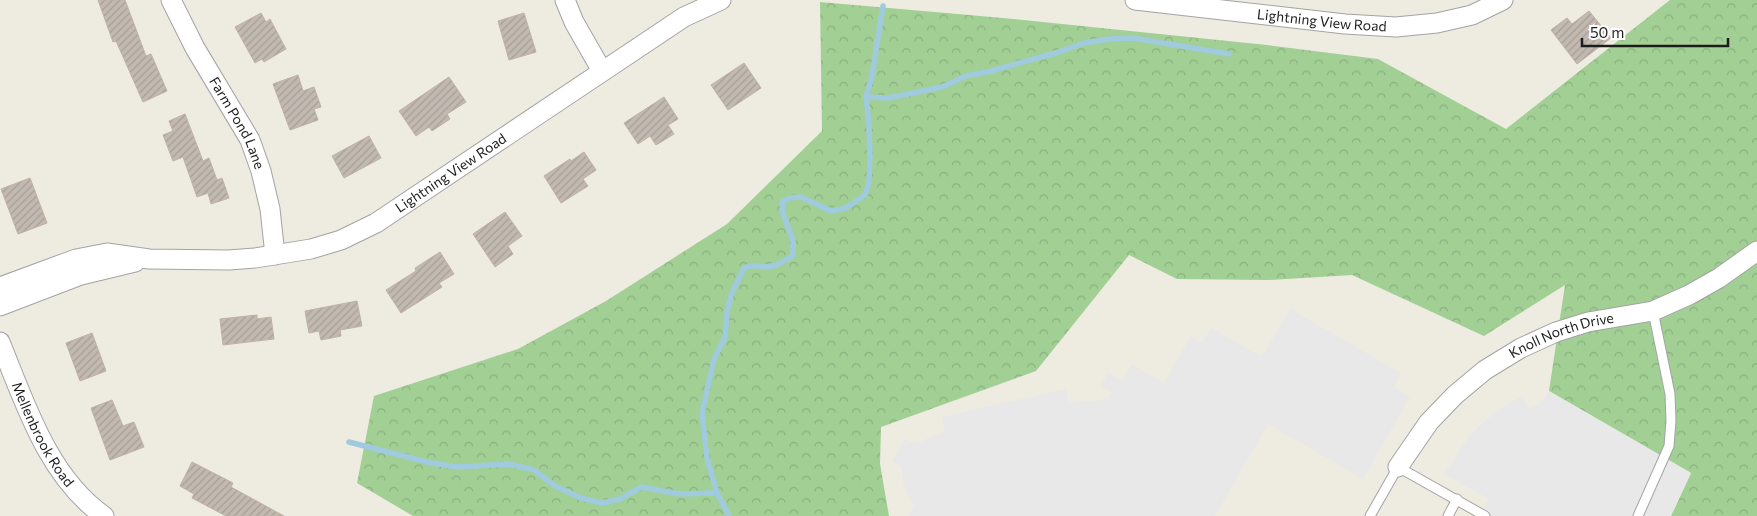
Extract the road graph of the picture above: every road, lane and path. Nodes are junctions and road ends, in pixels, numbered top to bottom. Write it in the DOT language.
graph roads {
  1 [pos="171,0"];
  2 [pos="565,0"];
  3 [pos="721,0"];
  4 [pos="1135,0"];
  5 [pos="1503,0"];
  6 [pos="602,71"];
  7 [pos="1757,251"];
  8 [pos="275,255"];
  9 [pos="149,259"];
  10 [pos="0,287"];
  11 [pos="0,306"];
  12 [pos="1653,311"];
  13 [pos="0,342"];
  14 [pos="1398,467"];
  15 [pos="1457,499"];
  16 [pos="104,516"];
  17 [pos="1370,516"];
  18 [pos="1448,516"];
  19 [pos="1486,516"];
  20 [pos="1638,516"];
  1 -- 8 [label="street, Farm Pond Lane"];
  2 -- 6 [label="street"];
  3 -- 6 [label="street, Lightning View Road"];
  4 -- 5 [label="street, Lightning View Road"];
  6 -- 8 [label="street, Lightning View Road"];
  7 -- 12 [label="street, Knoll North Drive"];
  8 -- 9 [label="street, Lightning View Road"];
  9 -- 10 [label="street, Lightning View Road"];
  9 -- 11 [label="street, Lightning View Road"];
  12 -- 14 [label="street, Knoll North Drive"];
  12 -- 20 [label="lane"];
  13 -- 16 [label="street, Mellenbrook Road"];
  14 -- 15 [label="lane"];
  14 -- 17 [label="lane"];
  15 -- 18 [label="lane"];
  15 -- 19 [label="lane"];
}
